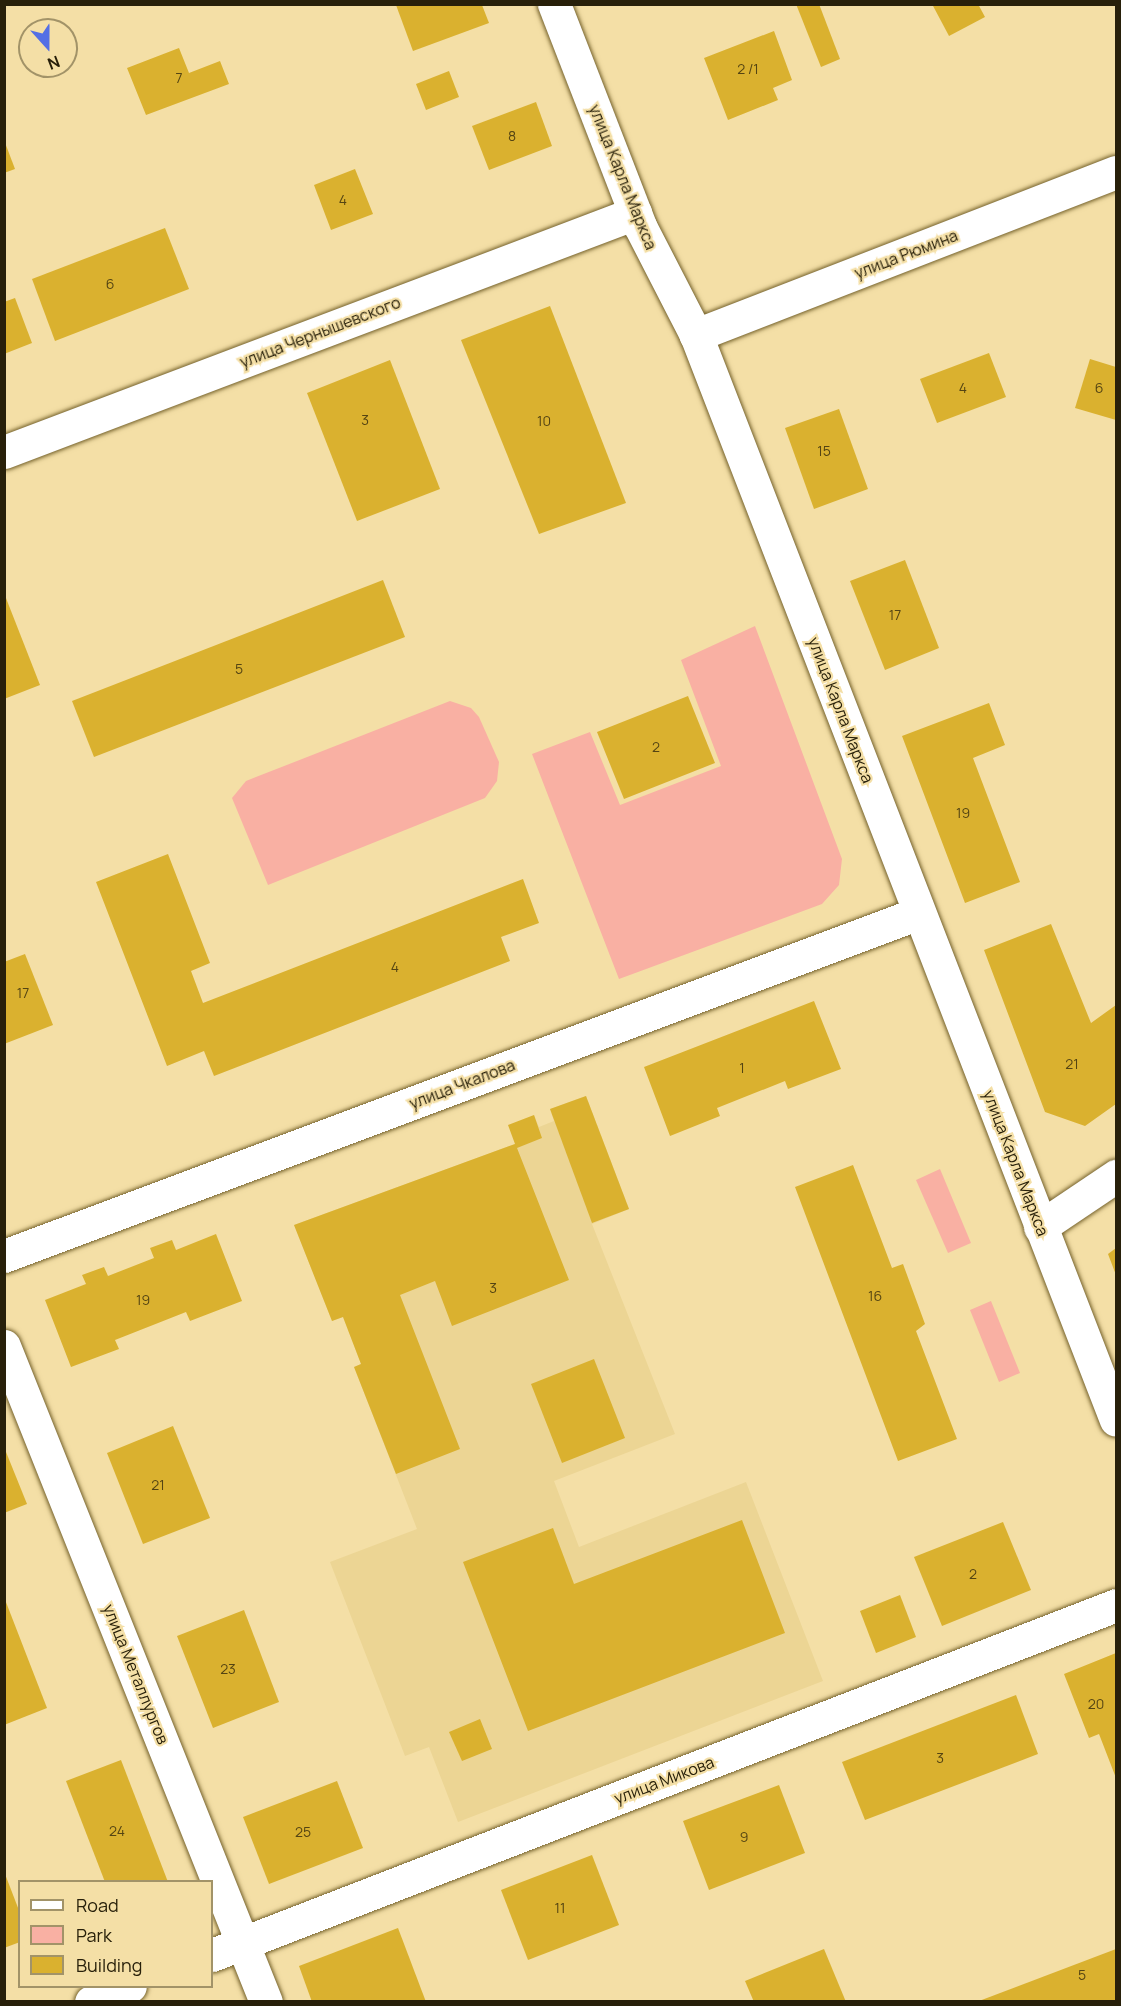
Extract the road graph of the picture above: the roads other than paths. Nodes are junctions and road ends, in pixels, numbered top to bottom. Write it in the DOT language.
graph roads {
  1 [pos="554,4"];
  2 [pos="1116,172"];
  3 [pos="635,213"];
  4 [pos="696,335"];
  5 [pos="4,452"];
  6 [pos="919,913"];
  7 [pos="1116,1176"];
  8 [pos="1040,1227"];
  9 [pos="4,1256"];
  10 [pos="4,1346"];
  11 [pos="1116,1420"];
  12 [pos="1116,1605"];
  13 [pos="243,1943"];
  14 [pos="213,1955"];
  15 [pos="125,1988"];
  16 [pos="91,2001"];
  17 [pos="266,2001"];
  1 -- 3 [label="street, улица Карла Маркса"];
  2 -- 4 [label="street, улица Рюмина"];
  3 -- 4 [label="street, улица Карла Маркса"];
  3 -- 5 [label="street, улица Чернышевского"];
  4 -- 6 [label="street, улица Карла Маркса"];
  6 -- 8 [label="street, улица Карла Маркса"];
  6 -- 9 [label="street, улица Чкалова"];
  7 -- 8 [label="street"];
  8 -- 11 [label="street, улица Карла Маркса"];
  10 -- 13 [label="street, улица Металлургов"];
  12 -- 13 [label="street, улица Микова"];
  13 -- 14 [label="street, улица Микова"];
  13 -- 17 [label="street, улица Металлургов"];
  15 -- 16 [label="street"];
}
